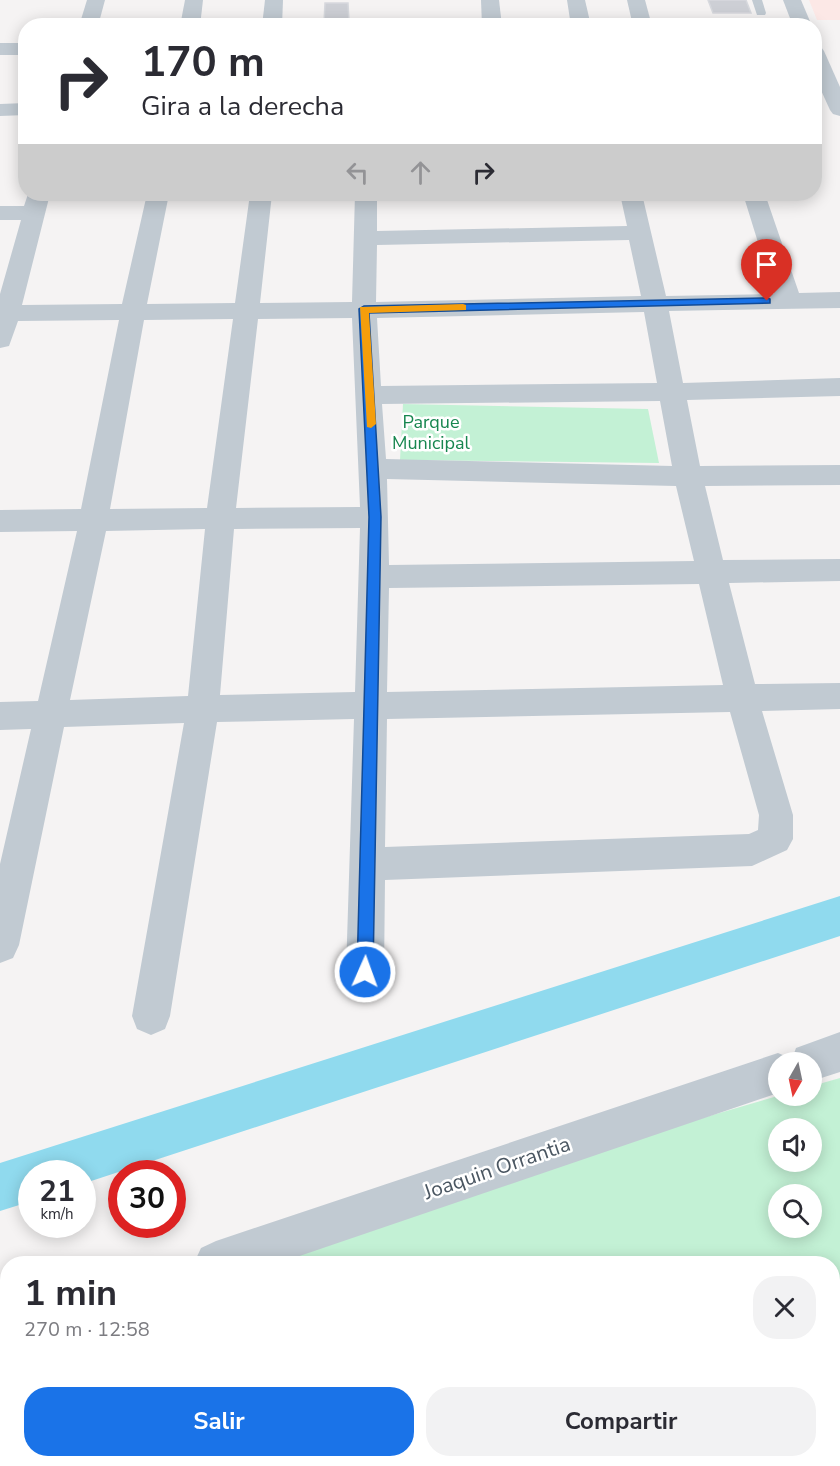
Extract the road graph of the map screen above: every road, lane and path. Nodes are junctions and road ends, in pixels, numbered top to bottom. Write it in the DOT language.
graph roads {
  1 [pos="96,0"];
  2 [pos="194,0"];
  3 [pos="274,0"];
  4 [pos="490,0"];
  5 [pos="576,0"];
  6 [pos="636,0"];
  7 [pos="757,0"];
  8 [pos="792,0"];
  9 [pos="761,13"];
  10 [pos="90,18"];
  11 [pos="191,18"];
  12 [pos="273,18"];
  13 [pos="491,18"];
  14 [pos="579,18"];
  15 [pos="642,18"];
  16 [pos="800,18"];
  17 [pos="0,49"];
  18 [pos="18,49"];
  19 [pos="822,54"];
  20 [pos="840,56"];
  21 [pos="822,75"];
  22 [pos="830,103"];
  23 [pos="18,109"];
  24 [pos="0,110"];
  25 [pos="156,201"];
  26 [pos="260,201"];
  27 [pos="366,201"];
  28 [pos="633,201"];
  29 [pos="756,201"];
  30 [pos="37,203"];
  31 [pos="0,213"];
  32 [pos="640,233"];
  33 [pos="365,238"];
  34 [pos="10,262"];
  35 [pos="840,300"];
  36 [pos="789,301"];
  37 [pos="655,303"];
  38 [pos="364,309"];
  39 [pos="133,310"];
  40 [pos="247,310"];
  41 [pos="8,313"];
  42 [pos="0,340"];
  43 [pos="840,387"];
  44 [pos="671,392"];
  45 [pos="369,395"];
  46 [pos="374,470"];
  47 [pos="840,475"];
  48 [pos="688,476"];
  49 [pos="375,517"];
  50 [pos="94,519"];
  51 [pos="220,519"];
  52 [pos="0,521"];
  53 [pos="840,570"];
  54 [pos="711,572"];
  55 [pos="375,577"];
  56 [pos="840,696"];
  57 [pos="742,698"];
  58 [pos="371,707"];
  59 [pos="202,709"];
  60 [pos="49,714"];
  61 [pos="0,716"];
  62 [pos="368,864"];
  63 [pos="0,945"];
  64 [pos="365,972"];
  65 [pos="152,1016"];
  66 [pos="840,1052"];
  67 [pos="822,1058"];
  68 [pos="768,1075"];
  69 [pos="237,1256"];
  1 -- 10 [label="street"];
  2 -- 11 [label="street"];
  3 -- 12 [label="street"];
  4 -- 13 [label="street"];
  5 -- 14 [label="street"];
  6 -- 15 [label="street"];
  7 -- 9 [label="lane"];
  8 -- 16 [label="street"];
  17 -- 18 [label="street"];
  19 -- 20 [label="street"];
  21 -- 22 [label="street"];
  23 -- 24 [label="street"];
  25 -- 39 [label="street"];
  26 -- 40 [label="street"];
  27 -- 33 [label="street"];
  28 -- 32 [label="street"];
  29 -- 36 [label="street"];
  30 -- 31 [label="street"];
  30 -- 34 [label="street"];
  32 -- 33 [label="street"];
  32 -- 37 [label="street"];
  33 -- 38 [label="street"];
  34 -- 41 [label="street"];
  35 -- 36 [label="street"];
  36 -- 37 [label="street"];
  37 -- 38 [label="street"];
  37 -- 44 [label="street"];
  38 -- 40 [label="street"];
  38 -- 45 [label="street"];
  39 -- 40 [label="street"];
  39 -- 41 [label="street"];
  39 -- 50 [label="street"];
  40 -- 51 [label="street"];
  41 -- 42 [label="street"];
  43 -- 44 [label="street"];
  44 -- 45 [label="street"];
  44 -- 48 [label="street"];
  45 -- 46 [label="street"];
  46 -- 48 [label="street"];
  46 -- 49 [label="street"];
  47 -- 48 [label="street"];
  48 -- 54 [label="street"];
  49 -- 51 [label="street"];
  49 -- 55 [label="street"];
  50 -- 51 [label="street"];
  50 -- 52 [label="street"];
  50 -- 60 [label="street"];
  51 -- 59 [label="street"];
  53 -- 54 [label="street"];
  54 -- 55 [label="street"];
  54 -- 57 [label="street"];
  55 -- 58 [label="street"];
  56 -- 57 [label="street"];
  57 -- 58 [label="street"];
  57 -- 62 [label="street"];
  58 -- 59 [label="street"];
  58 -- 62 [label="street"];
  59 -- 60 [label="street"];
  59 -- 65 [label="street"];
  60 -- 61 [label="street"];
  60 -- 63 [label="street"];
  62 -- 64 [label="street"];
  66 -- 67 [label="street"];
  68 -- 69 [label="street, Joaquin Orrantia"];
}
